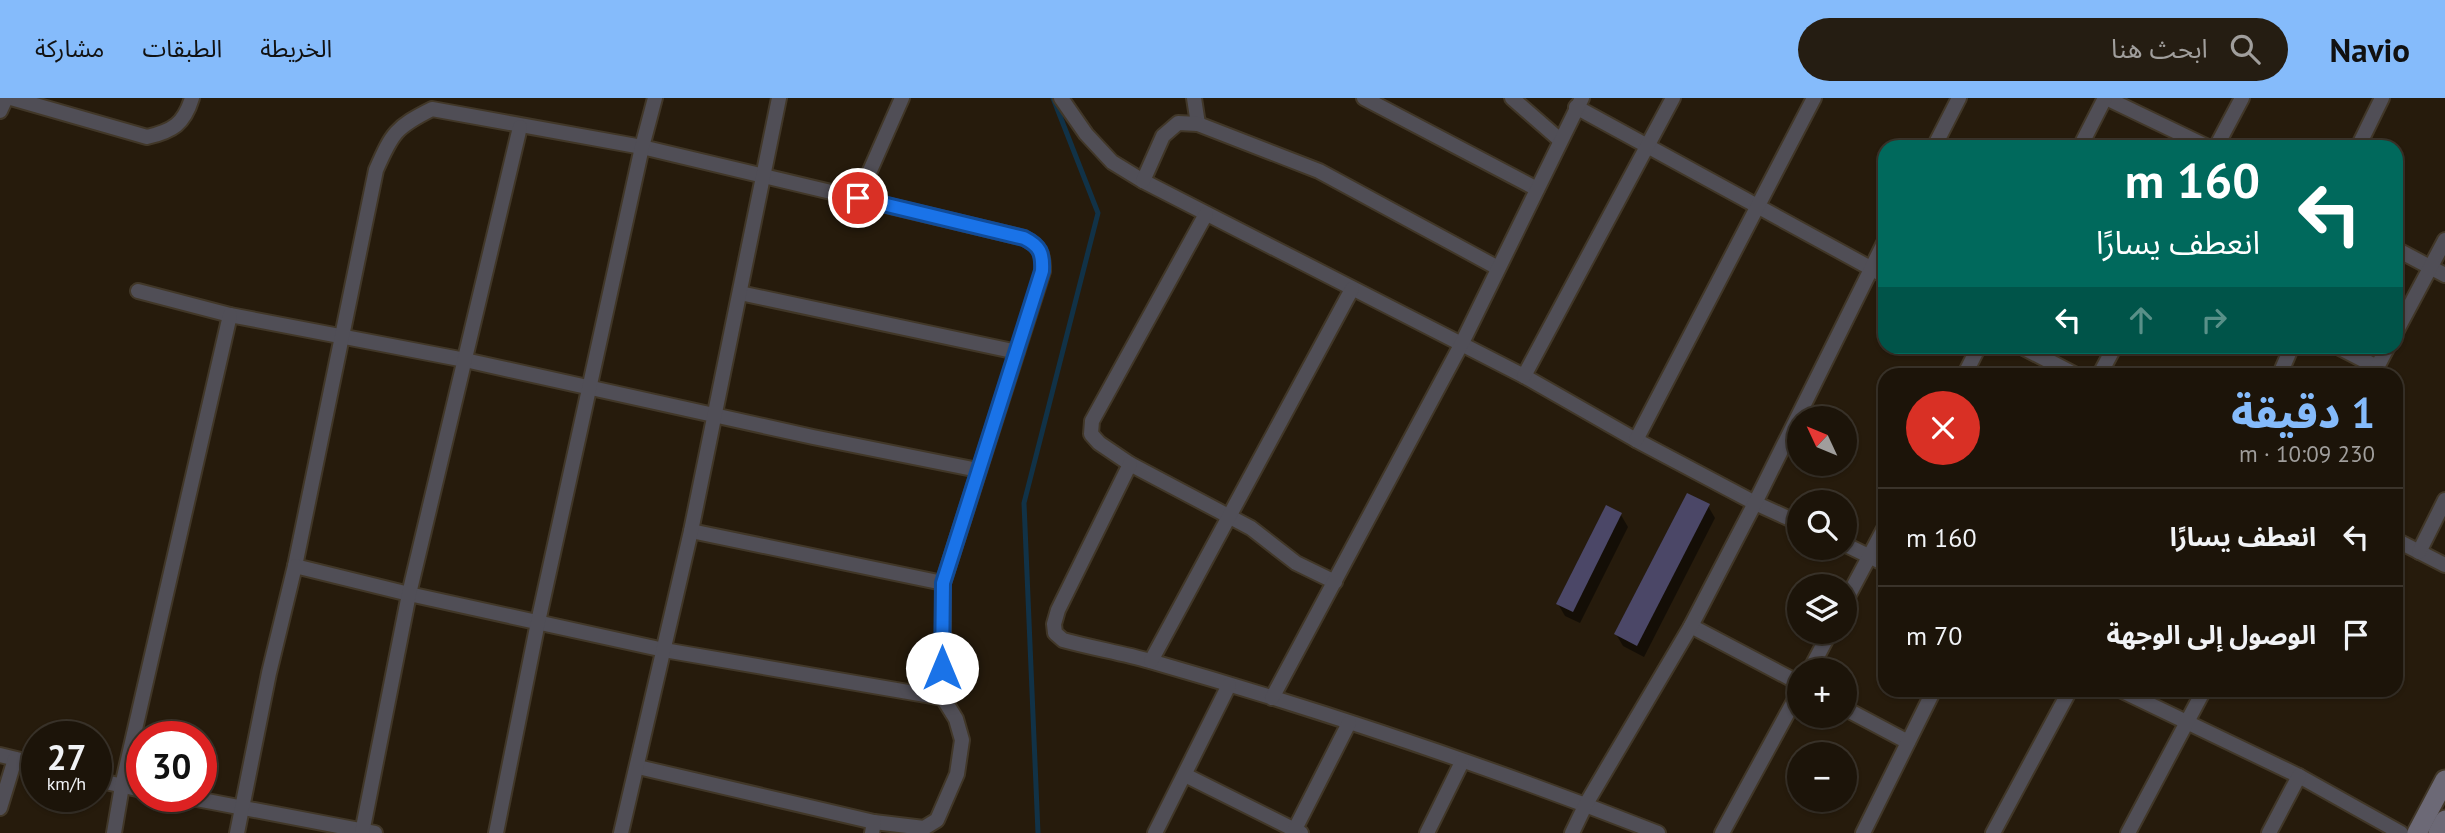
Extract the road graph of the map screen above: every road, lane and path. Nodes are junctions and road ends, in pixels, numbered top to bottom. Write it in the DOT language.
graph roads {
  1 [pos="8,98"];
  2 [pos="192,98"];
  3 [pos="654,98"];
  4 [pos="779,98"];
  5 [pos="902,98"];
  6 [pos="1061,98"];
  7 [pos="1194,98"];
  8 [pos="1364,98"];
  9 [pos="1512,98"];
  10 [pos="1673,98"];
  11 [pos="1814,98"];
  12 [pos="1959,98"];
  13 [pos="2106,98"];
  14 [pos="2242,98"];
  15 [pos="2382,98"];
  16 [pos="1579,103"];
  17 [pos="0,111"];
  18 [pos="1198,124"];
  19 [pos="520,127"];
  20 [pos="1560,140"];
  21 [pos="1938,140"];
  22 [pos="2084,140"];
  23 [pos="2193,140"];
  24 [pos="2220,140"];
  25 [pos="2361,140"];
  26 [pos="642,147"];
  27 [pos="1646,147"];
  28 [pos="763,175"];
  29 [pos="1143,181"];
  30 [pos="1536,189"];
  31 [pos="858,198"];
  32 [pos="1757,205"];
  33 [pos="1206,214"];
  34 [pos="2445,240"];
  35 [pos="2403,252"];
  36 [pos="1878,254"];
  37 [pos="1498,268"];
  38 [pos="1870,268"];
  39 [pos="2430,268"];
  40 [pos="1878,272"];
  41 [pos="2445,275"];
  42 [pos="1352,289"];
  43 [pos="138,290"];
  44 [pos="740,293"];
  45 [pos="230,314"];
  46 [pos="2403,319"];
  47 [pos="340,336"];
  48 [pos="1461,345"];
  49 [pos="1017,352"];
  50 [pos="2035,354"];
  51 [pos="2348,354"];
  52 [pos="465,360"];
  53 [pos="2062,368"];
  54 [pos="2370,368"];
  55 [pos="1524,376"];
  56 [pos="590,389"];
  57 [pos="714,416"];
  58 [pos="1636,440"];
  59 [pos="1130,464"];
  60 [pos="978,470"];
  61 [pos="2445,500"];
  62 [pos="1755,503"];
  63 [pos="1228,516"];
  64 [pos="1787,518"];
  65 [pos="691,531"];
  66 [pos="1878,541"];
  67 [pos="2403,544"];
  68 [pos="1857,550"];
  69 [pos="2419,552"];
  70 [pos="1870,556"];
  71 [pos="1878,560"];
  72 [pos="2445,565"];
  73 [pos="295,566"];
  74 [pos="1857,580"];
  75 [pos="1335,582"];
  76 [pos="943,583"];
  77 [pos="409,594"];
  78 [pos="538,622"];
  79 [pos="1691,626"];
  80 [pos="664,650"];
  81 [pos="1151,662"];
  82 [pos="1787,678"];
  83 [pos="1229,685"];
  84 [pos="1931,697"];
  85 [pos="2066,697"];
  86 [pos="2134,697"];
  87 [pos="2200,697"];
  88 [pos="943,698"];
  89 [pos="1272,698"];
  90 [pos="1787,714"];
  91 [pos="1857,715"];
  92 [pos="2185,722"];
  93 [pos="1349,723"];
  94 [pos="1908,743"];
  95 [pos="7,757"];
  96 [pos="1462,762"];
  97 [pos="638,767"];
  98 [pos="1185,775"];
  99 [pos="2299,776"];
  100 [pos="2445,780"];
  101 [pos="112,784"];
  102 [pos="122,786"];
  103 [pos="126,787"];
  104 [pos="217,802"];
  105 [pos="1586,804"];
  106 [pos="243,807"];
  107 [pos="0,808"];
  108 [pos="2445,820"];
  109 [pos="873,827"];
  110 [pos="367,832"];
  111 [pos="1296,832"];
  112 [pos="114,833"];
  113 [pos="237,833"];
  114 [pos="495,833"];
  115 [pos="621,833"];
  116 [pos="1155,833"];
  117 [pos="1427,833"];
  118 [pos="1572,833"];
  119 [pos="1658,833"];
  120 [pos="1722,833"];
  121 [pos="1863,833"];
  122 [pos="1993,833"];
  123 [pos="2128,833"];
  124 [pos="2269,833"];
  125 [pos="2401,833"];
  126 [pos="2417,833"];
  127 [pos="2438,833"];
  1 -- 2 [label="street"];
  1 -- 17 [label="street"];
  3 -- 26 [label="street"];
  4 -- 28 [label="street"];
  5 -- 31 [label="street"];
  6 -- 29 [label="street"];
  7 -- 18 [label="street"];
  8 -- 30 [label="street"];
  9 -- 20 [label="street"];
  10 -- 27 [label="street"];
  11 -- 32 [label="street"];
  12 -- 21 [label="street"];
  13 -- 22 [label="street"];
  13 -- 23 [label="street"];
  14 -- 24 [label="street"];
  15 -- 25 [label="street"];
  16 -- 20 [label="street"];
  16 -- 27 [label="street"];
  18 -- 29 [label="street"];
  18 -- 37 [label="street"];
  19 -- 26 [label="street"];
  19 -- 47 [label="street"];
  19 -- 52 [label="street"];
  20 -- 30 [label="street"];
  26 -- 28 [label="street"];
  26 -- 56 [label="street"];
  27 -- 32 [label="street"];
  27 -- 55 [label="street"];
  28 -- 31 [label="street"];
  28 -- 44 [label="street"];
  29 -- 33 [label="street"];
  30 -- 37 [label="street"];
  31 -- 49 [label="street"];
  32 -- 38 [label="street"];
  32 -- 58 [label="street"];
  33 -- 42 [label="street"];
  33 -- 59 [label="street"];
  34 -- 39 [label="street"];
  35 -- 39 [label="street"];
  36 -- 38 [label="street"];
  37 -- 48 [label="street"];
  38 -- 40 [label="street"];
  38 -- 62 [label="street"];
  39 -- 41 [label="street"];
  39 -- 46 [label="street"];
  42 -- 48 [label="street"];
  42 -- 63 [label="street"];
  43 -- 45 [label="street"];
  44 -- 49 [label="street"];
  44 -- 57 [label="street"];
  45 -- 47 [label="street"];
  45 -- 102 [label="street"];
  47 -- 52 [label="street"];
  47 -- 73 [label="street"];
  48 -- 55 [label="street"];
  48 -- 75 [label="street"];
  49 -- 60 [label="street"];
  50 -- 53 [label="street"];
  51 -- 54 [label="street"];
  52 -- 56 [label="street"];
  52 -- 77 [label="street"];
  55 -- 58 [label="street"];
  56 -- 57 [label="street"];
  56 -- 78 [label="street"];
  57 -- 60 [label="street"];
  57 -- 65 [label="street"];
  58 -- 62 [label="street"];
  59 -- 63 [label="street"];
  59 -- 81 [label="street"];
  60 -- 76 [label="street"];
  61 -- 69 [label="street"];
  62 -- 64 [label="street"];
  62 -- 79 [label="street"];
  63 -- 75 [label="street"];
  63 -- 81 [label="street"];
  65 -- 76 [label="street"];
  65 -- 80 [label="street"];
  66 -- 70 [label="street"];
  67 -- 69 [label="street"];
  68 -- 70 [label="street"];
  69 -- 72 [label="street"];
  70 -- 71 [label="street"];
  70 -- 74 [label="street"];
  73 -- 77 [label="street"];
  73 -- 106 [label="street"];
  75 -- 89 [label="street"];
  76 -- 88 [label="street"];
  77 -- 78 [label="street"];
  77 -- 110 [label="street"];
  78 -- 80 [label="street"];
  78 -- 114 [label="street"];
  79 -- 82 [label="street"];
  79 -- 105 [label="street"];
  80 -- 88 [label="street"];
  80 -- 97 [label="street"];
  81 -- 83 [label="street"];
  83 -- 89 [label="street"];
  83 -- 98 [label="street"];
  84 -- 94 [label="street"];
  85 -- 122 [label="street"];
  86 -- 92 [label="street"];
  87 -- 92 [label="street"];
  88 -- 109 [label="street"];
  89 -- 93 [label="street"];
  90 -- 120 [label="street"];
  91 -- 94 [label="street"];
  92 -- 99 [label="street"];
  92 -- 123 [label="street"];
  93 -- 96 [label="street"];
  93 -- 111 [label="street"];
  94 -- 121 [label="street"];
  95 -- 107 [label="street"];
  96 -- 105 [label="street"];
  96 -- 117 [label="street"];
  97 -- 109 [label="street"];
  97 -- 115 [label="street"];
  98 -- 111 [label="street"];
  98 -- 116 [label="street"];
  99 -- 124 [label="street"];
  99 -- 125 [label="street"];
  100 -- 126 [label="main road"];
  101 -- 102 [label="street"];
  102 -- 103 [label="street"];
  102 -- 112 [label="street"];
  104 -- 106 [label="street"];
  105 -- 118 [label="street"];
  105 -- 119 [label="street"];
  106 -- 110 [label="street"];
  106 -- 113 [label="street"];
  108 -- 127 [label="main road"];
}
